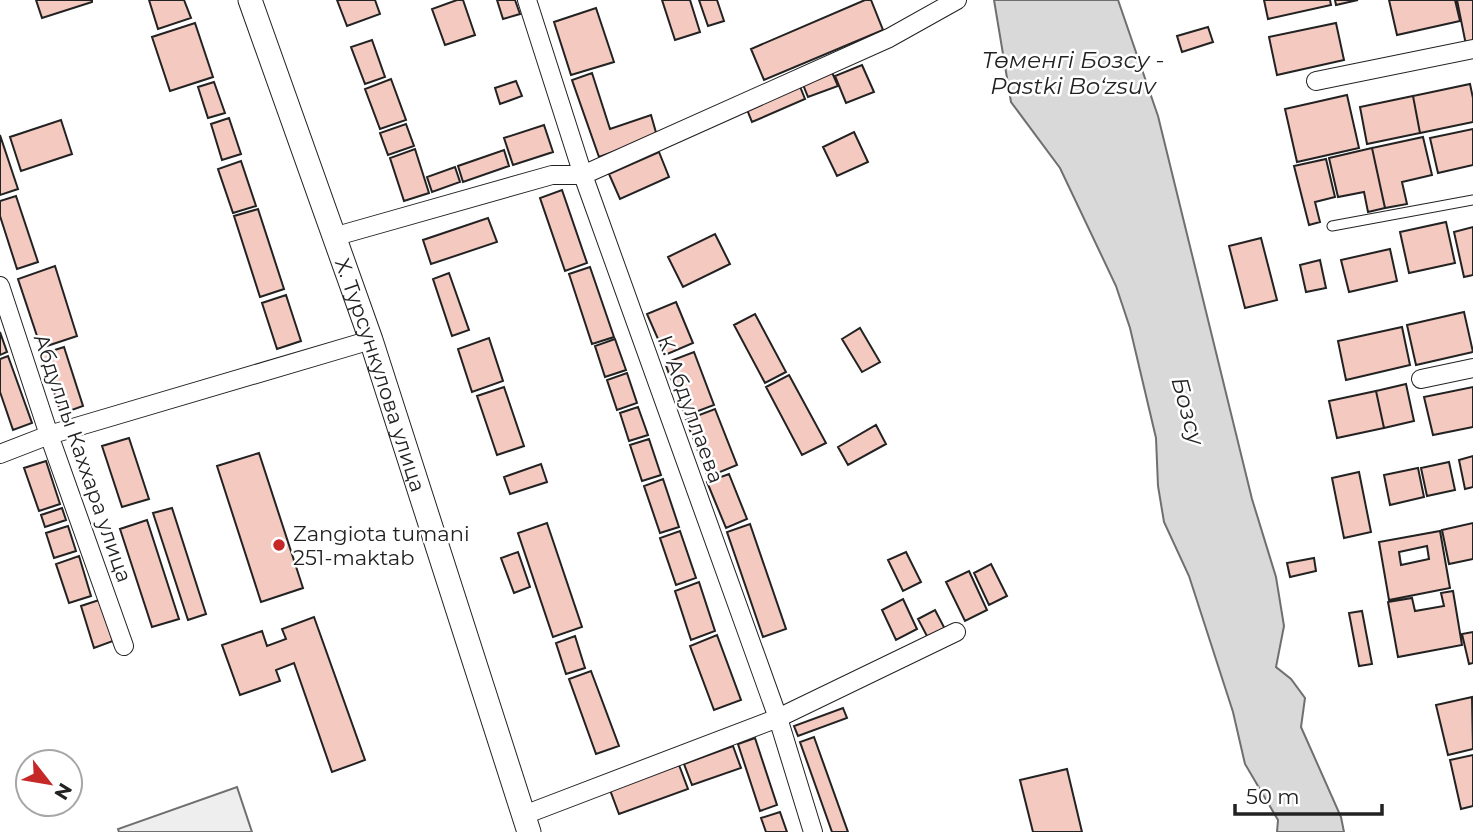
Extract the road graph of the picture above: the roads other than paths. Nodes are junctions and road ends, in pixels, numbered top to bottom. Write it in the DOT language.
graph roads {
  1 [pos="250,0"];
  2 [pos="527,0"];
  3 [pos="957,0"];
  4 [pos="1473,49"];
  5 [pos="1316,81"];
  6 [pos="583,175"];
  7 [pos="1473,200"];
  8 [pos="1332,226"];
  9 [pos="333,237"];
  10 [pos="0,286"];
  11 [pos="371,340"];
  12 [pos="1473,368"];
  13 [pos="1421,379"];
  14 [pos="49,435"];
  15 [pos="0,454"];
  16 [pos="956,632"];
  17 [pos="124,646"];
  18 [pos="778,718"];
  19 [pos="527,824"];
  20 [pos="813,832"];
  1 -- 9 [label="street, Х. Турсункулова улица"];
  2 -- 6 [label="street, К. Абдуллаева"];
  3 -- 6 [label="street"];
  4 -- 5 [label="street"];
  6 -- 9 [label="street"];
  6 -- 18 [label="street, К. Абдуллаева"];
  7 -- 8 [label="lane"];
  9 -- 11 [label="street, Х. Турсункулова улица"];
  10 -- 14 [label="street, Абдуллы Каххара улица"];
  11 -- 14 [label="street"];
  11 -- 19 [label="street, Х. Турсункулова улица"];
  12 -- 13 [label="street"];
  14 -- 15 [label="street"];
  14 -- 17 [label="street, Абдуллы Каххара улица"];
  16 -- 18 [label="street"];
  18 -- 19 [label="street"];
  18 -- 20 [label="street, К. Абдуллаева"];
}
